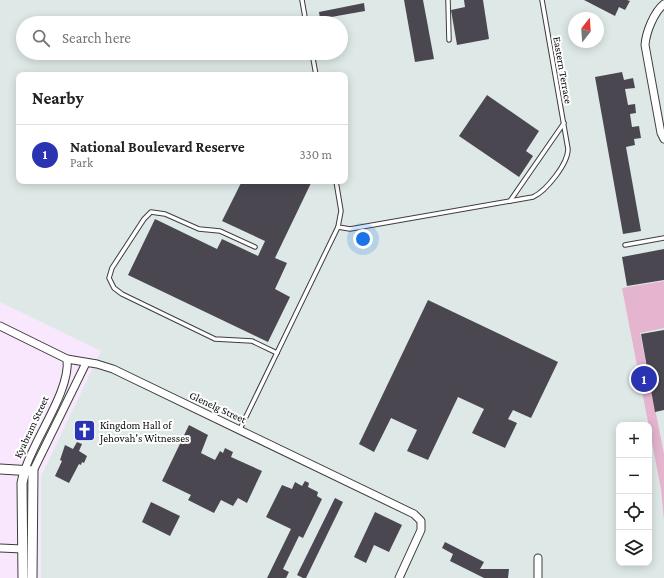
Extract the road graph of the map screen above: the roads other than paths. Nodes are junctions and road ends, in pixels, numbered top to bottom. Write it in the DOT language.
graph roads {
  1 [pos="302,0"];
  2 [pos="448,0"];
  3 [pos="542,0"];
  4 [pos="664,4"];
  5 [pos="305,16"];
  6 [pos="449,40"];
  7 [pos="313,60"];
  8 [pos="315,72"];
  9 [pos="564,123"];
  10 [pos="664,139"];
  11 [pos="336,184"];
  12 [pos="510,201"];
  13 [pos="338,227"];
  14 [pos="664,238"];
  15 [pos="625,245"];
  16 [pos="255,247"];
  17 [pos="0,326"];
  18 [pos="277,353"];
  19 [pos="67,359"];
  20 [pos="86,363"];
  21 [pos="240,429"];
  22 [pos="0,469"];
  23 [pos="29,470"];
  24 [pos="0,548"];
  25 [pos="22,549"];
  26 [pos="538,558"];
  27 [pos="23,578"];
  28 [pos="32,578"];
  29 [pos="398,578"];
  30 [pos="538,578"];
  1 -- 5 [label="lane"];
  2 -- 6 [label="lane"];
  3 -- 9 [label="lane, Eastern Terrace"];
  4 -- 10 [label="street"];
  7 -- 8 [label="lane"];
  9 -- 12 [label="lane"];
  9 -- 12 [label="lane, Eastern Terrace"];
  11 -- 13 [label="lane"];
  12 -- 13 [label="lane, Eastern Terrace"];
  13 -- 18 [label="lane"];
  14 -- 15 [label="lane"];
  16 -- 18 [label="lane"];
  17 -- 19 [label="street, Glenelg Street"];
  18 -- 21 [label="lane"];
  19 -- 20 [label="street, Glenelg Street"];
  19 -- 23 [label="street, Kyabram Street"];
  20 -- 21 [label="street, Glenelg Street"];
  20 -- 23 [label="street, Kyabram Street"];
  21 -- 29 [label="street, Glenelg Street"];
  22 -- 23 [label="street"];
  23 -- 25 [label="street, Kyabram Street"];
  23 -- 28 [label="street, Kyabram Street"];
  24 -- 25 [label="street"];
  25 -- 27 [label="street, Kyabram Street"];
  26 -- 30 [label="street"];
}
